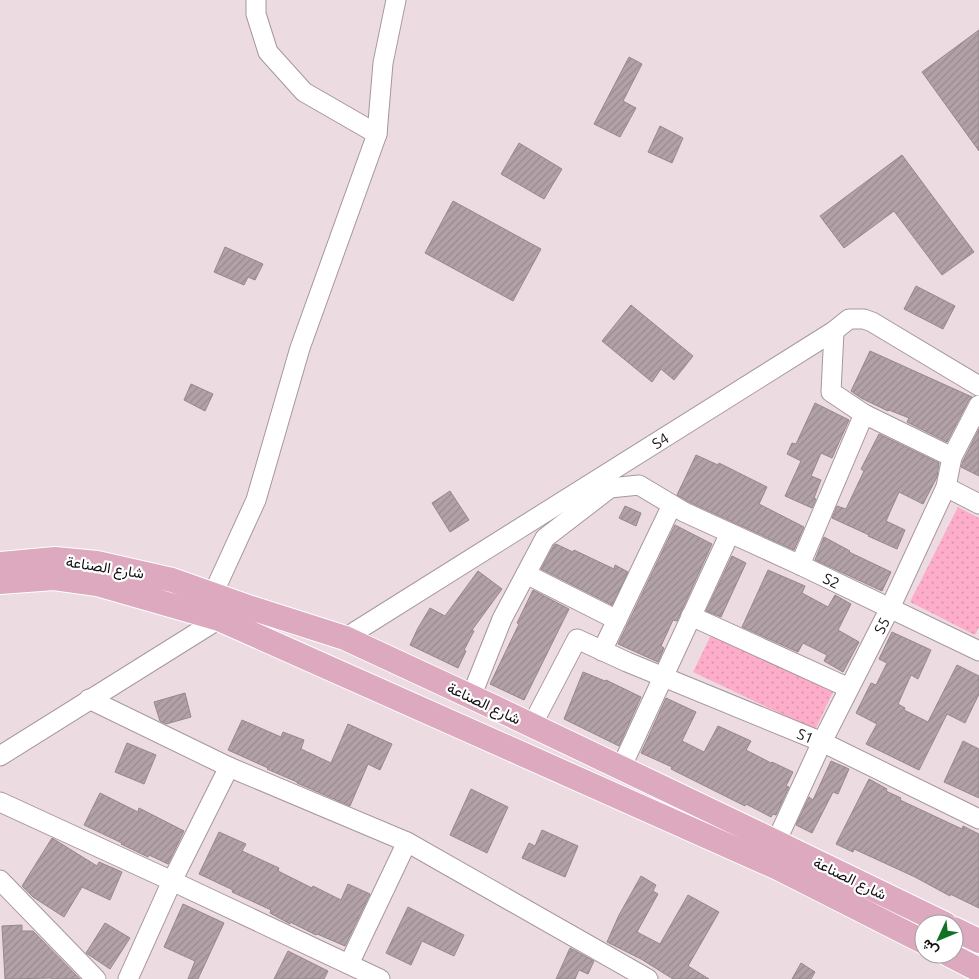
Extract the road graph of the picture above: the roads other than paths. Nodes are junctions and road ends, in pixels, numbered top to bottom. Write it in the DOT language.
graph roads {
  1 [pos="256,0"];
  2 [pos="396,0"];
  3 [pos="377,134"];
  4 [pos="834,332"];
  5 [pos="979,386"];
  6 [pos="979,405"];
  7 [pos="864,414"];
  8 [pos="952,457"];
  9 [pos="946,487"];
  10 [pos="979,504"];
  11 [pos="678,509"];
  12 [pos="730,533"];
  13 [pos="0,564"];
  14 [pos="800,565"];
  15 [pos="526,574"];
  16 [pos="0,582"];
  17 [pos="214,594"];
  18 [pos="890,608"];
  19 [pos="691,616"];
  20 [pos="219,619"];
  21 [pos="617,620"];
  22 [pos="345,638"];
  23 [pos="602,651"];
  24 [pos="979,651"];
  25 [pos="663,676"];
  26 [pos="849,688"];
  27 [pos="471,697"];
  28 [pos="90,700"];
  29 [pos="532,725"];
  30 [pos="822,742"];
  31 [pos="0,756"];
  32 [pos="229,768"];
  33 [pos="621,768"];
  34 [pos="0,802"];
  35 [pos="979,818"];
  36 [pos="407,842"];
  37 [pos="776,842"];
  38 [pos="0,880"];
  39 [pos="172,881"];
  40 [pos="924,914"];
  41 [pos="964,934"];
  42 [pos="914,937"];
  43 [pos="979,941"];
  44 [pos="349,964"];
  45 [pos="964,964"];
  46 [pos="976,972"];
  47 [pos="96,979"];
  48 [pos="128,979"];
  49 [pos="380,979"];
  50 [pos="648,979"];
  1 -- 3 [label="street"];
  2 -- 3 [label="street"];
  3 -- 17 [label="street"];
  4 -- 5 [label="street, S4"];
  4 -- 7 [label="street"];
  4 -- 22 [label="street, S4"];
  6 -- 8 [label="street, S5"];
  7 -- 8 [label="street"];
  7 -- 14 [label="street"];
  8 -- 9 [label="street, S5"];
  9 -- 10 [label="street"];
  9 -- 18 [label="street, S5"];
  11 -- 12 [label="street, S2"];
  11 -- 15 [label="street, S2"];
  11 -- 21 [label="street"];
  12 -- 14 [label="street, S2"];
  12 -- 19 [label="street"];
  13 -- 17 [label="main road, شارع الصناعة"];
  14 -- 18 [label="street, S2"];
  15 -- 21 [label="street"];
  15 -- 27 [label="street, S2"];
  16 -- 20 [label="main road, شارع الصناعة"];
  17 -- 22 [label="main road, شارع الصناعة"];
  18 -- 24 [label="street, S2"];
  18 -- 26 [label="street, S5"];
  19 -- 25 [label="street"];
  19 -- 26 [label="street"];
  20 -- 28 [label="street"];
  20 -- 42 [label="main road, شارع الصناعة"];
  21 -- 23 [label="street"];
  22 -- 27 [label="main road, شارع الصناعة"];
  23 -- 25 [label="street, S1"];
  23 -- 29 [label="street, S1"];
  25 -- 30 [label="street, S1"];
  25 -- 33 [label="street"];
  26 -- 30 [label="street, S5"];
  27 -- 29 [label="main road, شارع الصناعة"];
  28 -- 31 [label="street"];
  28 -- 32 [label="street"];
  29 -- 33 [label="main road, شارع الصناعة"];
  30 -- 35 [label="street, S1"];
  30 -- 37 [label="street, S5"];
  32 -- 36 [label="street"];
  32 -- 39 [label="street"];
  33 -- 37 [label="main road, شارع الصناعة"];
  34 -- 39 [label="street"];
  36 -- 44 [label="street"];
  36 -- 50 [label="street"];
  37 -- 40 [label="main road, شارع الصناعة"];
  38 -- 47 [label="street"];
  39 -- 44 [label="street"];
  39 -- 48 [label="street"];
  41 -- 43 [label="main road"];
  44 -- 49 [label="street"];
  45 -- 46 [label="main road"];
}
